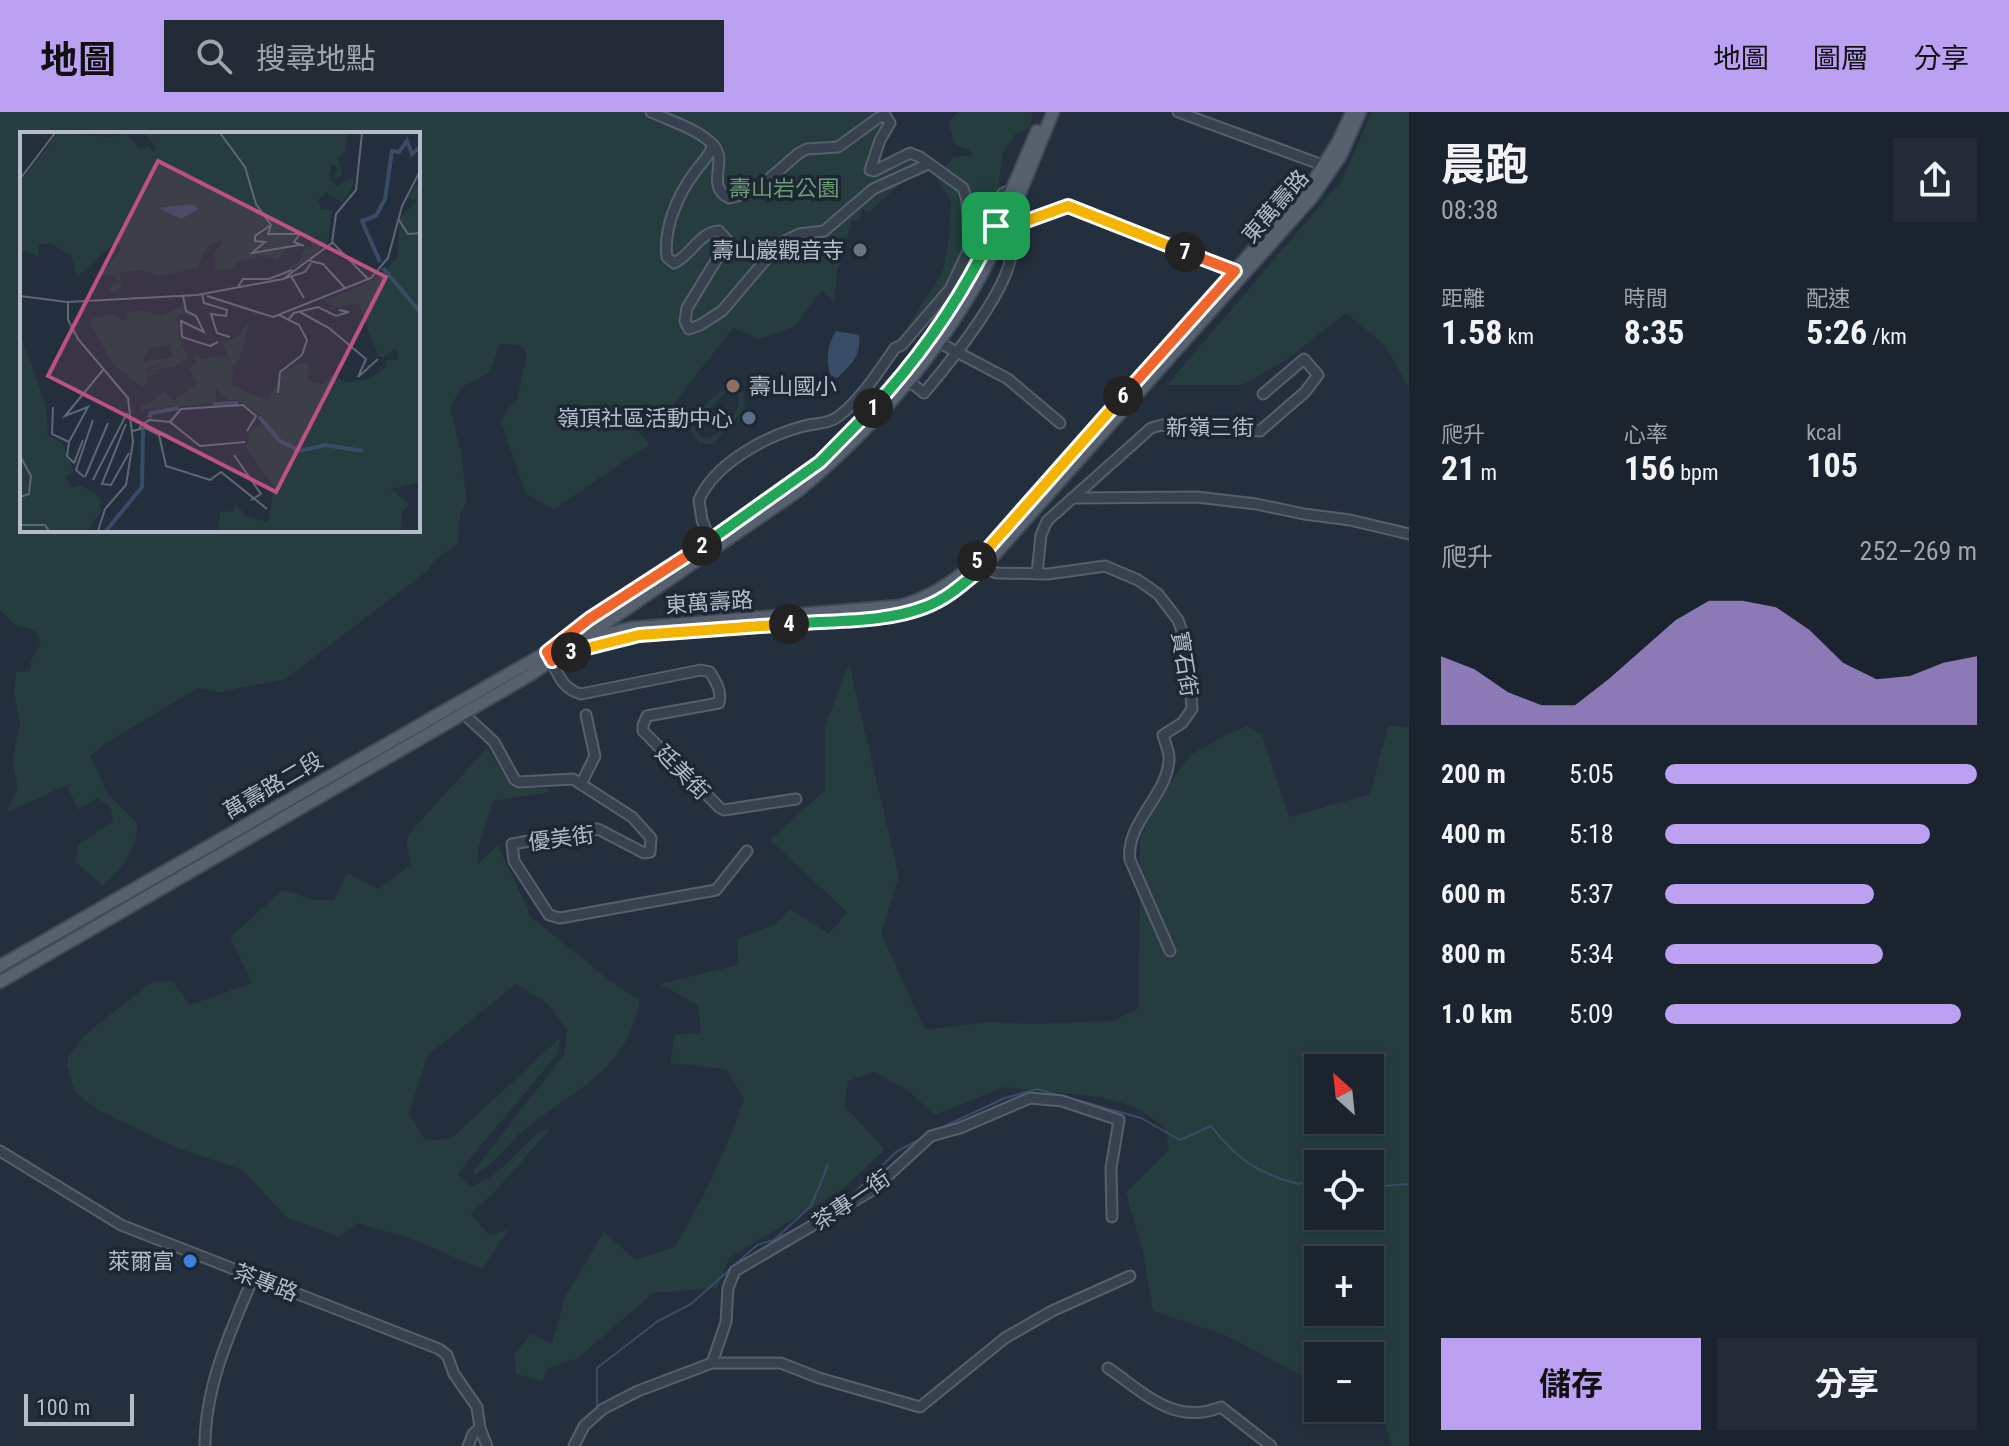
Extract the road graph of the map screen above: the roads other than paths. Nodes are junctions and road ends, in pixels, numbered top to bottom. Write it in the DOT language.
graph roads {
  1 [pos="651,112"];
  2 [pos="1045,112"];
  3 [pos="1053,112"];
  4 [pos="1178,112"];
  5 [pos="1352,112"];
  6 [pos="1360,112"];
  7 [pos="713,145"];
  8 [pos="928,164"];
  9 [pos="1328,167"];
  10 [pos="1015,192"];
  11 [pos="1000,228"];
  12 [pos="969,249"];
  13 [pos="1235,271"];
  14 [pos="938,342"];
  15 [pos="957,354"];
  16 [pos="909,381"];
  17 [pos="1263,394"];
  18 [pos="1060,423"];
  19 [pos="1072,498"];
  20 [pos="1409,534"];
  21 [pos="712,545"];
  22 [pos="978,566"];
  23 [pos="1037,574"];
  24 [pos="615,614"];
  25 [pos="625,629"];
  26 [pos="572,640"];
  27 [pos="552,657"];
  28 [pos="463,713"];
  29 [pos="586,715"];
  30 [pos="581,784"];
  31 [pos="796,799"];
  32 [pos="747,851"];
  33 [pos="1170,951"];
  34 [pos="0,966"];
  35 [pos="0,982"];
  36 [pos="0,1151"];
  37 [pos="1112,1217"];
  38 [pos="1130,1276"];
  39 [pos="253,1278"];
  40 [pos="712,1363"];
  41 [pos="1108,1368"];
  42 [pos="480,1428"];
  43 [pos="205,1446"];
  44 [pos="468,1446"];
  45 [pos="487,1446"];
  46 [pos="574,1446"];
  47 [pos="1271,1446"];
  1 -- 7 [label="street"];
  2 -- 10 [label="main road"];
  3 -- 10 [label="main road"];
  4 -- 9 [label="street"];
  5 -- 9 [label="main road, 東萬壽路"];
  6 -- 9 [label="main road, 東萬壽路"];
  7 -- 8 [label="street"];
  7 -- 8 [label="street"];
  8 -- 12 [label="street"];
  9 -- 13 [label="main road, 東萬壽路"];
  9 -- 22 [label="main road, 東萬壽路"];
  10 -- 11 [label="main road"];
  10 -- 12 [label="street"];
  11 -- 13 [label="street"];
  11 -- 14 [label="main road"];
  11 -- 15 [label="street"];
  11 -- 21 [label="main road"];
  12 -- 21 [label="street"];
  13 -- 22 [label="main road, 東萬壽路"];
  14 -- 15 [label="street"];
  14 -- 16 [label="main road"];
  15 -- 16 [label="street"];
  15 -- 18 [label="street"];
  16 -- 21 [label="main road"];
  17 -- 19 [label="street, 新嶺三街"];
  19 -- 20 [label="street"];
  19 -- 23 [label="street, 新嶺三街"];
  21 -- 24 [label="main road"];
  21 -- 26 [label="main road"];
  22 -- 23 [label="street, 寶石街"];
  22 -- 25 [label="main road, 東萬壽路"];
  22 -- 27 [label="main road, 東萬壽路"];
  23 -- 33 [label="street, 寶石街"];
  24 -- 25 [label="main road"];
  24 -- 26 [label="main road"];
  25 -- 26 [label="main road, 東萬壽路"];
  26 -- 27 [label="main road, 萬壽路二段"];
  27 -- 28 [label="main road, 萬壽路二段"];
  27 -- 31 [label="street, 廷美街"];
  27 -- 34 [label="main road, 萬壽路二段"];
  28 -- 30 [label="street, 優美街"];
  28 -- 35 [label="main road, 萬壽路二段"];
  29 -- 30 [label="street"];
  30 -- 32 [label="street, 優美街"];
  36 -- 39 [label="street, 茶專路"];
  37 -- 40 [label="street, 茶專一街"];
  38 -- 40 [label="street"];
  39 -- 42 [label="street, 茶專路"];
  39 -- 43 [label="street"];
  40 -- 46 [label="street"];
  41 -- 47 [label="street"];
  42 -- 44 [label="street"];
  42 -- 45 [label="street, 茶專路"];
}
